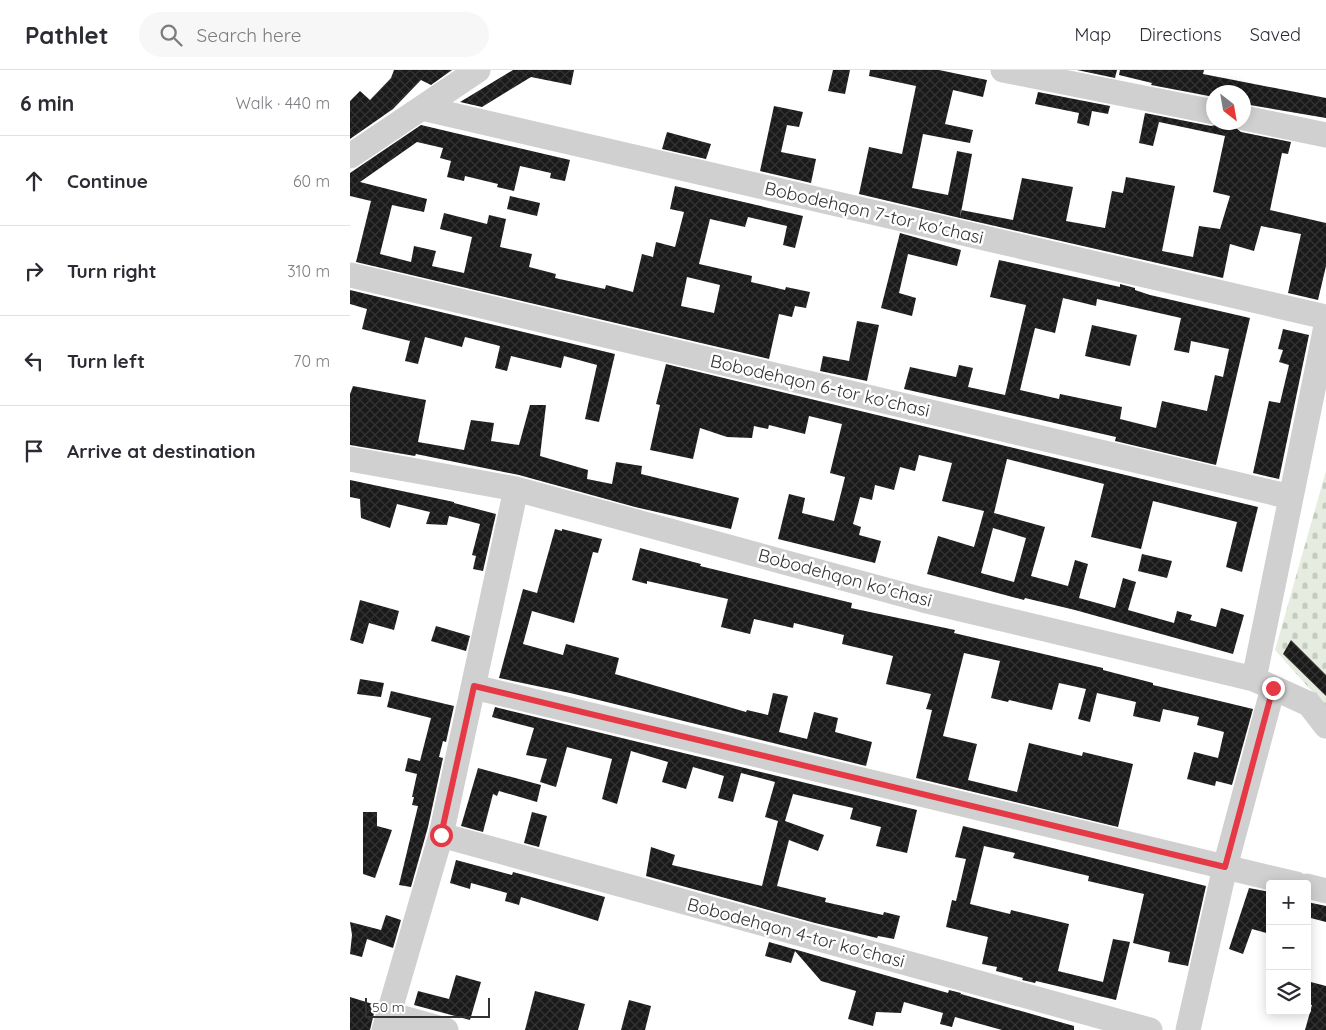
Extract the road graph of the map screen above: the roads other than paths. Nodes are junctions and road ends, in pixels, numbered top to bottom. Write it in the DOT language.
graph roads {
  1 [pos="478,70"];
  2 [pos="1003,70"];
  3 [pos="422,108"];
  4 [pos="1206,110"];
  5 [pos="1251,119"];
  6 [pos="1326,135"];
  7 [pos="350,156"];
  8 [pos="350,275"];
  9 [pos="1326,317"];
  10 [pos="1326,326"];
  11 [pos="350,459"];
  12 [pos="516,489"];
  13 [pos="1291,497"];
  14 [pos="1263,684"];
  15 [pos="474,686"];
  16 [pos="1326,726"];
  17 [pos="441,835"];
  18 [pos="1225,867"];
  19 [pos="1279,880"];
  20 [pos="1311,887"];
  21 [pos="1326,891"];
  22 [pos="386,1022"];
  23 [pos="446,1030"];
  24 [pos="1150,1030"];
  25 [pos="1188,1030"];
  1 -- 3 [label="street"];
  2 -- 4 [label="street"];
  3 -- 7 [label="street"];
  3 -- 9 [label="street, Bobodehqon 7-tor koʼchasi"];
  5 -- 6 [label="street"];
  8 -- 13 [label="street, Bobodehqon 6-tor koʼchasi"];
  10 -- 13 [label="street"];
  11 -- 12 [label="street, Bobodehqon koʼchasi"];
  12 -- 14 [label="street, Bobodehqon koʼchasi"];
  12 -- 15 [label="street"];
  13 -- 14 [label="street"];
  14 -- 16 [label="street, Bobodehqon koʼchasi"];
  14 -- 18 [label="street"];
  15 -- 17 [label="street"];
  15 -- 18 [label="street"];
  17 -- 22 [label="street"];
  17 -- 24 [label="street, Bobodehqon 4-tor koʼchasi"];
  18 -- 19 [label="street"];
  18 -- 25 [label="street"];
  20 -- 21 [label="street"];
  22 -- 23 [label="street"];
}
